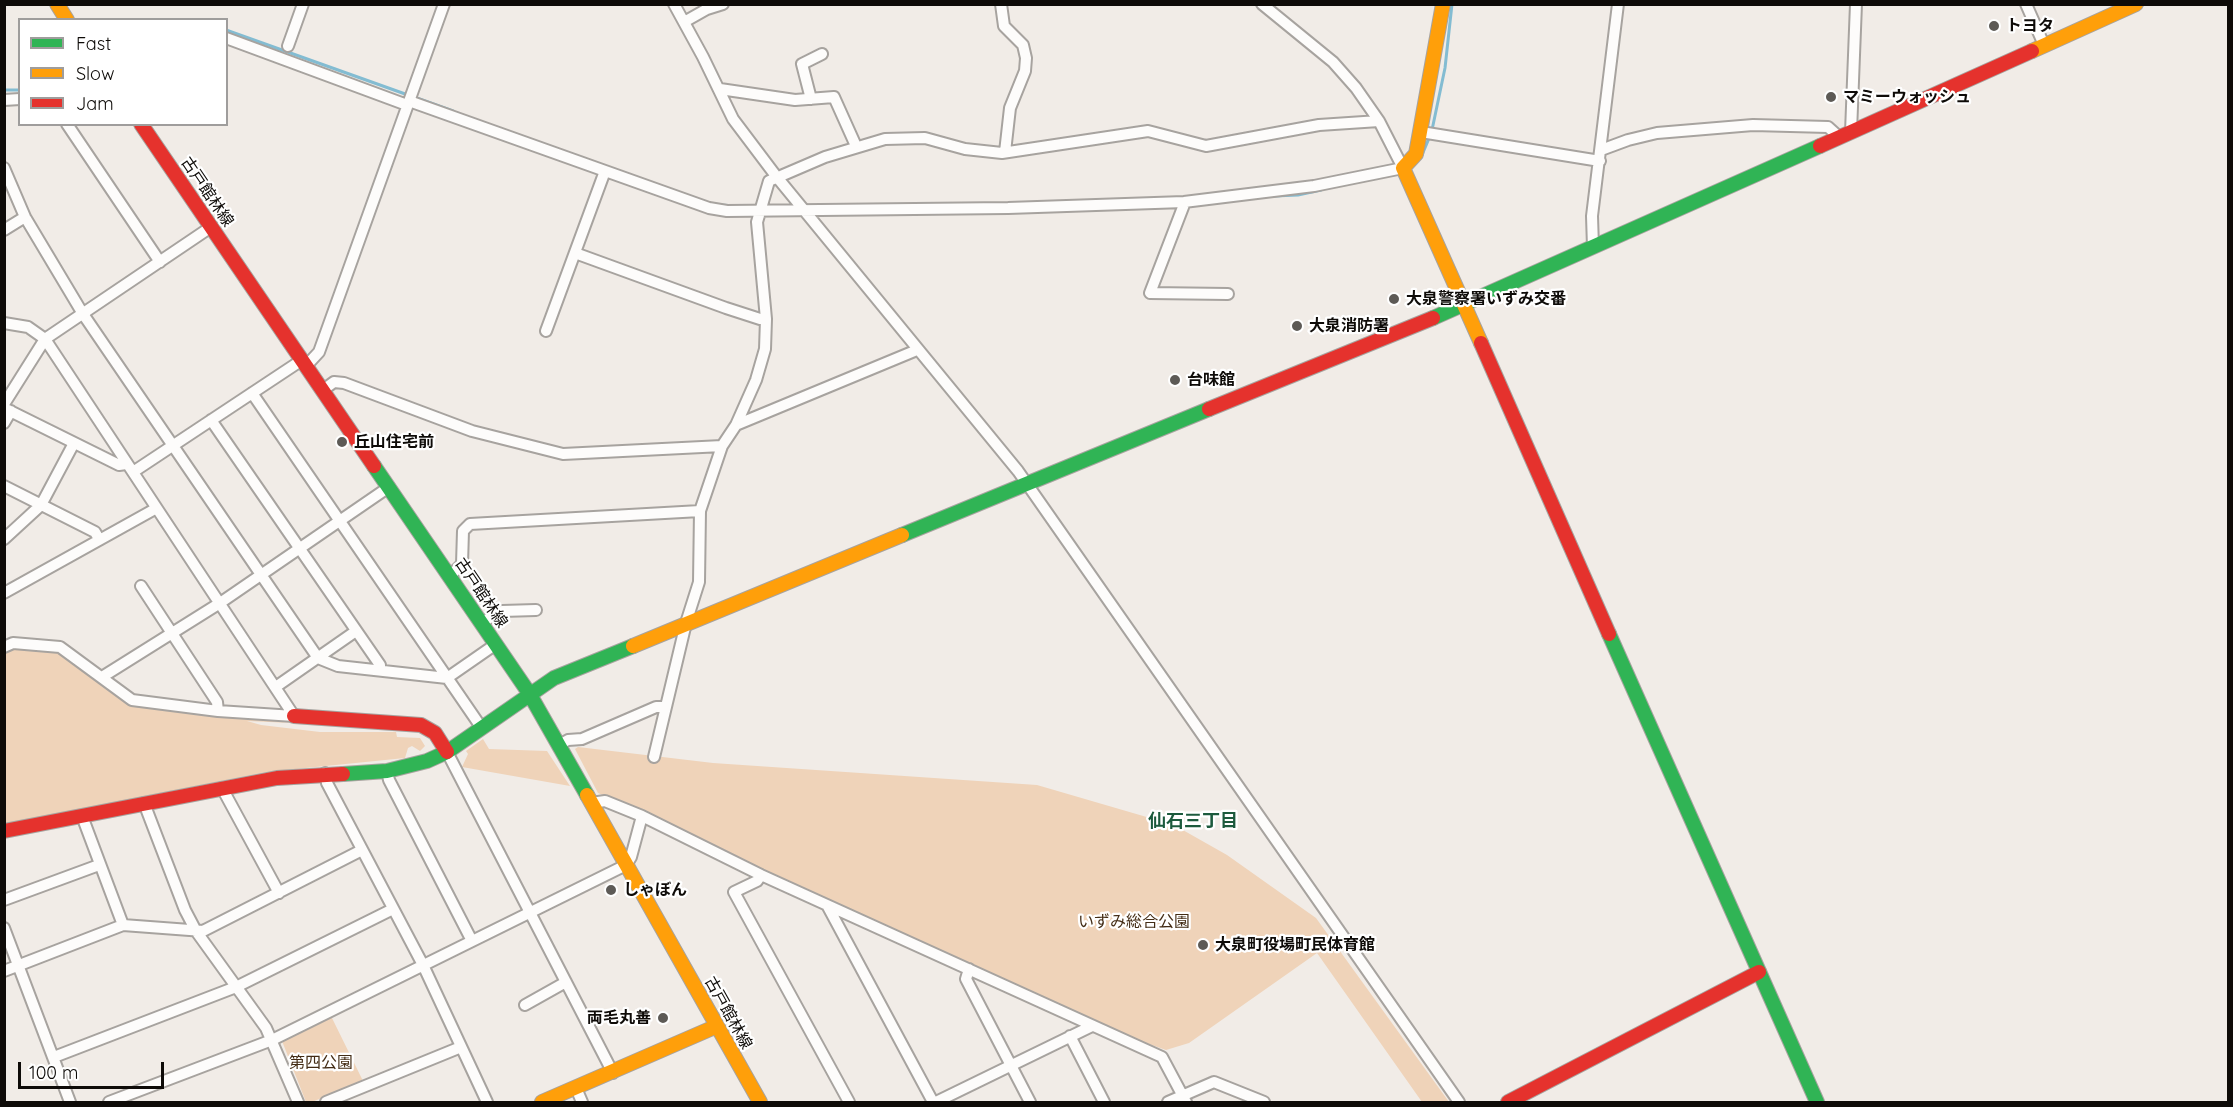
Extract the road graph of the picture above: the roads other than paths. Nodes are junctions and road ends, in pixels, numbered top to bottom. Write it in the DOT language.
graph roads {
  1 [pos="57,4"];
  2 [pos="303,4"];
  3 [pos="444,4"];
  4 [pos="674,4"];
  5 [pos="723,4"];
  6 [pos="1001,4"];
  7 [pos="1262,4"];
  8 [pos="1443,4"];
  9 [pos="1618,4"];
  10 [pos="1856,4"];
  11 [pos="2026,4"];
  12 [pos="2136,4"];
  13 [pos="66,18"];
  14 [pos="684,22"];
  15 [pos="228,39"];
  16 [pos="2044,45"];
  17 [pos="288,46"];
  18 [pos="822,54"];
  19 [pos="720,88"];
  20 [pos="811,99"];
  21 [pos="408,103"];
  22 [pos="1379,121"];
  23 [pos="68,126"];
  24 [pos="142,126"];
  25 [pos="1421,132"];
  26 [pos="1845,135"];
  27 [pos="856,146"];
  28 [pos="1005,152"];
  29 [pos="1600,156"];
  30 [pos="4,168"];
  31 [pos="1403,168"];
  32 [pos="605,171"];
  33 [pos="776,176"];
  34 [pos="1185,202"];
  35 [pos="804,210"];
  36 [pos="759,212"];
  37 [pos="25,217"];
  38 [pos="211,227"];
  39 [pos="4,230"];
  40 [pos="1593,248"];
  41 [pos="575,254"];
  42 [pos="160,262"];
  43 [pos="1228,294"];
  44 [pos="1464,305"];
  45 [pos="83,314"];
  46 [pos="766,319"];
  47 [pos="4,323"];
  48 [pos="546,331"];
  49 [pos="45,339"];
  50 [pos="917,350"];
  51 [pos="304,363"];
  52 [pos="323,390"];
  53 [pos="252,393"];
  54 [pos="7,408"];
  55 [pos="211,420"];
  56 [pos="4,423"];
  57 [pos="736,425"];
  58 [pos="74,443"];
  59 [pos="173,446"];
  60 [pos="722,446"];
  61 [pos="129,468"];
  62 [pos="1027,484"];
  63 [pos="4,486"];
  64 [pos="389,487"];
  65 [pos="41,505"];
  66 [pos="155,509"];
  67 [pos="700,511"];
  68 [pos="340,521"];
  69 [pos="4,538"];
  70 [pos="99,539"];
  71 [pos="300,549"];
  72 [pos="261,575"];
  73 [pos="450,576"];
  74 [pos="141,586"];
  75 [pos="4,593"];
  76 [pos="220,603"];
  77 [pos="536,610"];
  78 [pos="481,623"];
  79 [pos="686,623"];
  80 [pos="356,631"];
  81 [pos="172,633"];
  82 [pos="496,644"];
  83 [pos="4,647"];
  84 [pos="318,658"];
  85 [pos="380,670"];
  86 [pos="102,677"];
  87 [pos="447,678"];
  88 [pos="277,686"];
  89 [pos="530,693"];
  90 [pos="665,708"];
  91 [pos="218,711"];
  92 [pos="294,716"];
  93 [pos="481,727"];
  94 [pos="559,745"];
  95 [pos="447,752"];
  96 [pos="654,757"];
  97 [pos="387,771"];
  98 [pos="325,773"];
  99 [pos="222,788"];
  100 [pos="144,803"];
  101 [pos="591,803"];
  102 [pos="82,816"];
  103 [pos="642,816"];
  104 [pos="4,831"];
  105 [pos="362,850"];
  106 [pos="99,865"];
  107 [pos="626,865"];
  108 [pos="761,875"];
  109 [pos="279,893"];
  110 [pos="4,900"];
  111 [pos="827,905"];
  112 [pos="393,909"];
  113 [pos="530,912"];
  114 [pos="123,925"];
  115 [pos="4,928"];
  116 [pos="196,931"];
  117 [pos="472,941"];
  118 [pos="19,965"];
  119 [pos="423,965"];
  120 [pos="969,969"];
  121 [pos="4,971"];
  122 [pos="1759,972"];
  123 [pos="566,982"];
  124 [pos="236,987"];
  125 [pos="525,1005"];
  126 [pos="717,1026"];
  127 [pos="1092,1026"];
  128 [pos="1071,1036"];
  129 [pos="272,1040"];
  130 [pos="461,1047"];
  131 [pos="54,1057"];
  132 [pos="1011,1066"];
  133 [pos="613,1073"];
  134 [pos="576,1088"];
  135 [pos="1184,1099"];
  136 [pos="70,1102"];
  137 [pos="110,1102"];
  138 [pos="298,1102"];
  139 [pos="326,1102"];
  140 [pos="487,1102"];
  141 [pos="542,1102"];
  142 [pos="582,1102"];
  143 [pos="760,1102"];
  144 [pos="849,1102"];
  145 [pos="935,1102"];
  146 [pos="1030,1102"];
  147 [pos="1104,1102"];
  148 [pos="1168,1102"];
  149 [pos="1264,1102"];
  150 [pos="1460,1102"];
  151 [pos="1508,1102"];
  152 [pos="1817,1102"];
  1 -- 13 [label="street"];
  2 -- 17 [label="street"];
  3 -- 21 [label="street"];
  4 -- 14 [label="street"];
  5 -- 14 [label="street"];
  6 -- 28 [label="street"];
  7 -- 22 [label="street"];
  8 -- 25 [label="street"];
  9 -- 29 [label="street"];
  10 -- 26 [label="street"];
  11 -- 16 [label="street"];
  12 -- 16 [label="street"];
  14 -- 19 [label="street"];
  15 -- 21 [label="street"];
  16 -- 26 [label="street"];
  18 -- 20 [label="street"];
  19 -- 20 [label="street"];
  19 -- 33 [label="street"];
  20 -- 27 [label="street"];
  21 -- 32 [label="street"];
  21 -- 51 [label="street"];
  22 -- 28 [label="street"];
  22 -- 31 [label="street"];
  23 -- 42 [label="street"];
  24 -- 38 [label="street, 古戸館林線"];
  25 -- 29 [label="street"];
  25 -- 31 [label="street"];
  26 -- 29 [label="street"];
  26 -- 40 [label="street"];
  27 -- 28 [label="street"];
  27 -- 33 [label="street"];
  29 -- 40 [label="street"];
  30 -- 37 [label="street"];
  31 -- 34 [label="street"];
  31 -- 44 [label="street"];
  32 -- 36 [label="street"];
  32 -- 41 [label="street"];
  33 -- 35 [label="street"];
  33 -- 36 [label="street"];
  34 -- 35 [label="street"];
  34 -- 43 [label="street"];
  35 -- 36 [label="street"];
  35 -- 50 [label="street"];
  36 -- 46 [label="street"];
  37 -- 39 [label="street"];
  37 -- 45 [label="street"];
  38 -- 42 [label="street"];
  38 -- 51 [label="street, 古戸館林線"];
  40 -- 44 [label="street"];
  41 -- 46 [label="street"];
  41 -- 48 [label="street"];
  42 -- 45 [label="street"];
  44 -- 62 [label="street"];
  44 -- 122 [label="street"];
  45 -- 49 [label="street"];
  45 -- 59 [label="street"];
  46 -- 57 [label="street"];
  47 -- 49 [label="street"];
  49 -- 54 [label="street"];
  49 -- 61 [label="street"];
  50 -- 57 [label="street"];
  50 -- 62 [label="street"];
  51 -- 52 [label="street, 古戸館林線"];
  51 -- 53 [label="street"];
  52 -- 60 [label="street"];
  52 -- 64 [label="street, 古戸館林線"];
  53 -- 55 [label="street"];
  53 -- 68 [label="street"];
  54 -- 56 [label="street"];
  54 -- 58 [label="street"];
  55 -- 59 [label="street"];
  55 -- 71 [label="street"];
  57 -- 60 [label="street"];
  58 -- 61 [label="street"];
  58 -- 65 [label="street"];
  59 -- 61 [label="street"];
  59 -- 72 [label="street"];
  60 -- 67 [label="street"];
  61 -- 66 [label="street"];
  62 -- 79 [label="street"];
  62 -- 150 [label="street"];
  63 -- 65 [label="street"];
  64 -- 68 [label="street"];
  64 -- 73 [label="street, 古戸館林線"];
  65 -- 69 [label="street"];
  65 -- 70 [label="street"];
  66 -- 70 [label="street"];
  66 -- 76 [label="street"];
  67 -- 73 [label="street"];
  67 -- 79 [label="street"];
  68 -- 71 [label="street"];
  68 -- 87 [label="street"];
  70 -- 75 [label="street"];
  71 -- 72 [label="street"];
  71 -- 80 [label="street"];
  72 -- 76 [label="street"];
  72 -- 84 [label="street"];
  73 -- 78 [label="street, 古戸館林線"];
  74 -- 81 [label="street"];
  76 -- 81 [label="street"];
  76 -- 88 [label="street"];
  77 -- 78 [label="street"];
  78 -- 82 [label="street, 古戸館林線"];
  79 -- 89 [label="street"];
  79 -- 90 [label="street"];
  80 -- 84 [label="street"];
  80 -- 85 [label="street"];
  81 -- 86 [label="street"];
  81 -- 91 [label="street"];
  82 -- 87 [label="street"];
  82 -- 89 [label="street, 古戸館林線"];
  83 -- 86 [label="street"];
  84 -- 85 [label="street"];
  84 -- 88 [label="street"];
  85 -- 87 [label="street"];
  86 -- 91 [label="street"];
  87 -- 93 [label="street"];
  88 -- 92 [label="street"];
  89 -- 93 [label="street"];
  89 -- 94 [label="street, 古戸館林線"];
  90 -- 94 [label="street"];
  90 -- 96 [label="street"];
  91 -- 92 [label="street"];
  92 -- 95 [label="street"];
  93 -- 95 [label="street"];
  94 -- 101 [label="street, 古戸館林線"];
  95 -- 97 [label="street"];
  95 -- 113 [label="street"];
  97 -- 98 [label="street"];
  97 -- 117 [label="street"];
  98 -- 99 [label="street"];
  98 -- 105 [label="street"];
  99 -- 100 [label="street"];
  99 -- 109 [label="street"];
  100 -- 102 [label="street"];
  100 -- 116 [label="street"];
  101 -- 103 [label="street"];
  101 -- 107 [label="street, 古戸館林線"];
  102 -- 104 [label="street"];
  102 -- 106 [label="street"];
  103 -- 107 [label="street"];
  103 -- 108 [label="street"];
  105 -- 109 [label="street"];
  105 -- 112 [label="street"];
  106 -- 110 [label="street"];
  106 -- 114 [label="street"];
  107 -- 113 [label="street"];
  107 -- 126 [label="street, 古戸館林線"];
  108 -- 111 [label="street"];
  108 -- 144 [label="street"];
  109 -- 116 [label="street"];
  111 -- 120 [label="street"];
  111 -- 145 [label="street"];
  112 -- 119 [label="street"];
  112 -- 124 [label="street"];
  113 -- 117 [label="street"];
  113 -- 123 [label="street"];
  114 -- 116 [label="street"];
  114 -- 118 [label="street"];
  115 -- 118 [label="street"];
  116 -- 124 [label="street"];
  117 -- 119 [label="street"];
  118 -- 121 [label="street"];
  118 -- 131 [label="street"];
  119 -- 129 [label="street"];
  119 -- 130 [label="street"];
  120 -- 127 [label="street"];
  120 -- 132 [label="street"];
  122 -- 151 [label="street"];
  122 -- 152 [label="street"];
  123 -- 125 [label="street"];
  123 -- 133 [label="street"];
  124 -- 129 [label="street"];
  124 -- 131 [label="street"];
  126 -- 133 [label="street"];
  126 -- 143 [label="street, 古戸館林線"];
  127 -- 128 [label="street"];
  127 -- 135 [label="street"];
  128 -- 132 [label="street"];
  128 -- 147 [label="street"];
  129 -- 137 [label="street"];
  129 -- 138 [label="street"];
  130 -- 139 [label="street"];
  130 -- 140 [label="street"];
  131 -- 136 [label="street"];
  132 -- 145 [label="street"];
  132 -- 146 [label="street"];
  133 -- 134 [label="street"];
  134 -- 141 [label="street"];
  134 -- 142 [label="street"];
  135 -- 148 [label="street"];
  135 -- 149 [label="street"];
}
